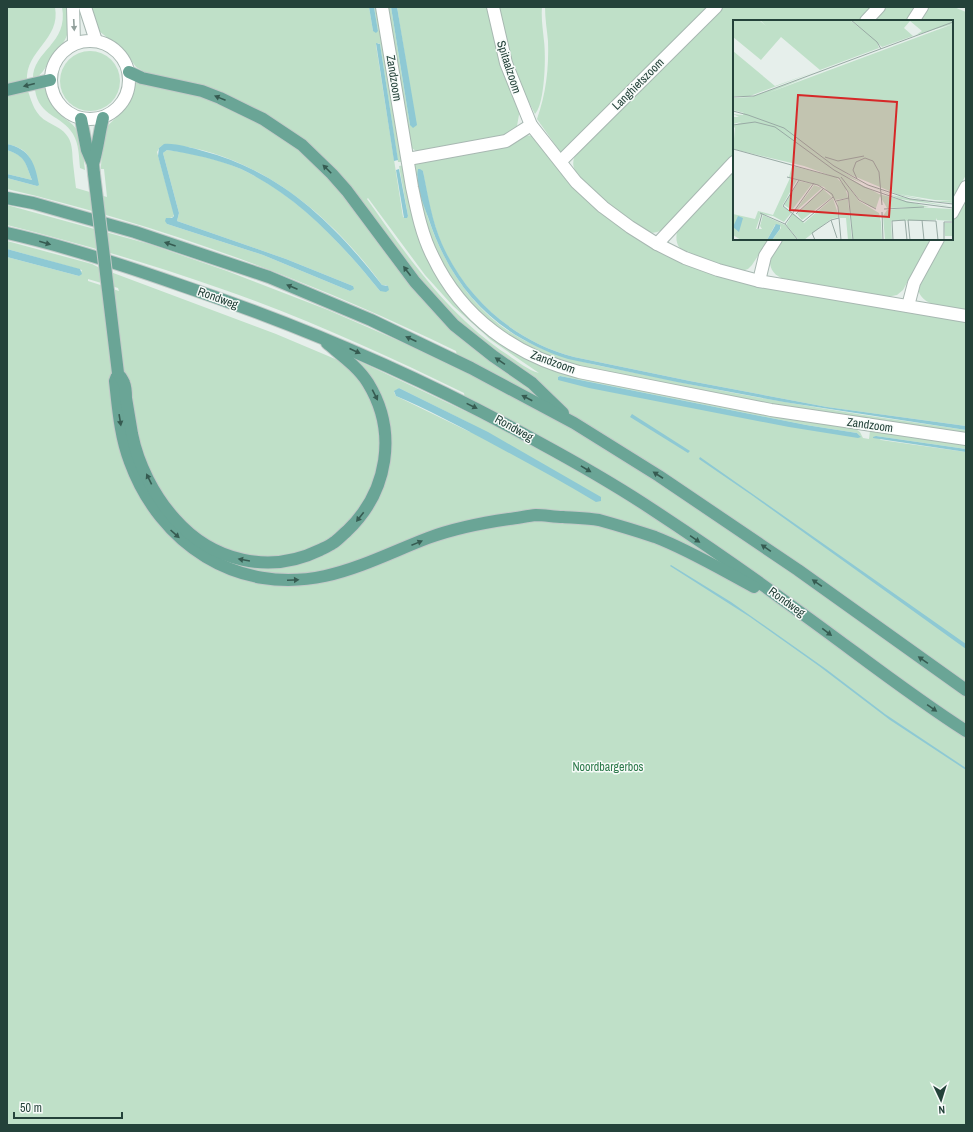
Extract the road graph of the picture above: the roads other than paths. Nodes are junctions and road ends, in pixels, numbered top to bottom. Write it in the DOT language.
graph roads {
  1 [pos="73,7"];
  2 [pos="85,7"];
  3 [pos="382,7"];
  4 [pos="493,7"];
  5 [pos="716,7"];
  6 [pos="879,7"];
  7 [pos="922,7"];
  8 [pos="867,20"];
  9 [pos="914,20"];
  10 [pos="96,41"];
  11 [pos="74,43"];
  12 [pos="129,72"];
  13 [pos="50,80"];
  14 [pos="7,90"];
  15 [pos="103,118"];
  16 [pos="81,119"];
  17 [pos="531,125"];
  18 [pos="408,159"];
  19 [pos="561,161"];
  20 [pos="733,163"];
  21 [pos="94,169"];
  22 [pos="966,187"];
  23 [pos="7,198"];
  24 [pos="953,211"];
  25 [pos="7,233"];
  26 [pos="775,240"];
  27 [pos="937,240"];
  28 [pos="657,244"];
  29 [pos="759,280"];
  30 [pos="908,306"];
  31 [pos="966,316"];
  32 [pos="319,335"];
  33 [pos="119,379"];
  34 [pos="574,423"];
  35 [pos="966,439"];
  36 [pos="796,608"];
  37 [pos="966,690"];
  38 [pos="966,731"];
  1 -- 11 [label="street, one-way"];
  2 -- 10 [label="street"];
  3 -- 18 [label="street, Zandzoom"];
  4 -- 17 [label="street, Spitaalzoom"];
  5 -- 19 [label="street, Langhietszoom"];
  6 -- 8 [label="street"];
  7 -- 9 [label="street"];
  10 -- 11 [label="street"];
  10 -- 12 [label="street"];
  11 -- 13 [label="street"];
  12 -- 15 [label="street"];
  34 -- 12 [label="main road, one-way"];
  13 -- 14 [label="main road, one-way"];
  13 -- 16 [label="street"];
  15 -- 16 [label="street"];
  15 -- 21 [label="main road"];
  16 -- 21 [label="main road"];
  17 -- 18 [label="street"];
  17 -- 19 [label="street"];
  18 -- 35 [label="street, Zandzoom"];
  19 -- 28 [label="street"];
  20 -- 28 [label="street"];
  21 -- 33 [label="main road, bridge"];
  22 -- 24 [label="street"];
  34 -- 23 [label="main road, one-way"];
  25 -- 32 [label="main road, Rondweg, one-way"];
  26 -- 29 [label="street"];
  27 -- 30 [label="street"];
  28 -- 29 [label="street"];
  29 -- 30 [label="street"];
  30 -- 31 [label="street"];
  32 -- 33 [label="main road, one-way"];
  32 -- 36 [label="main road, Rondweg, one-way"];
  33 -- 36 [label="main road, one-way"];
  37 -- 34 [label="main road, one-way"];
  36 -- 38 [label="main road, Rondweg, one-way"];
}
